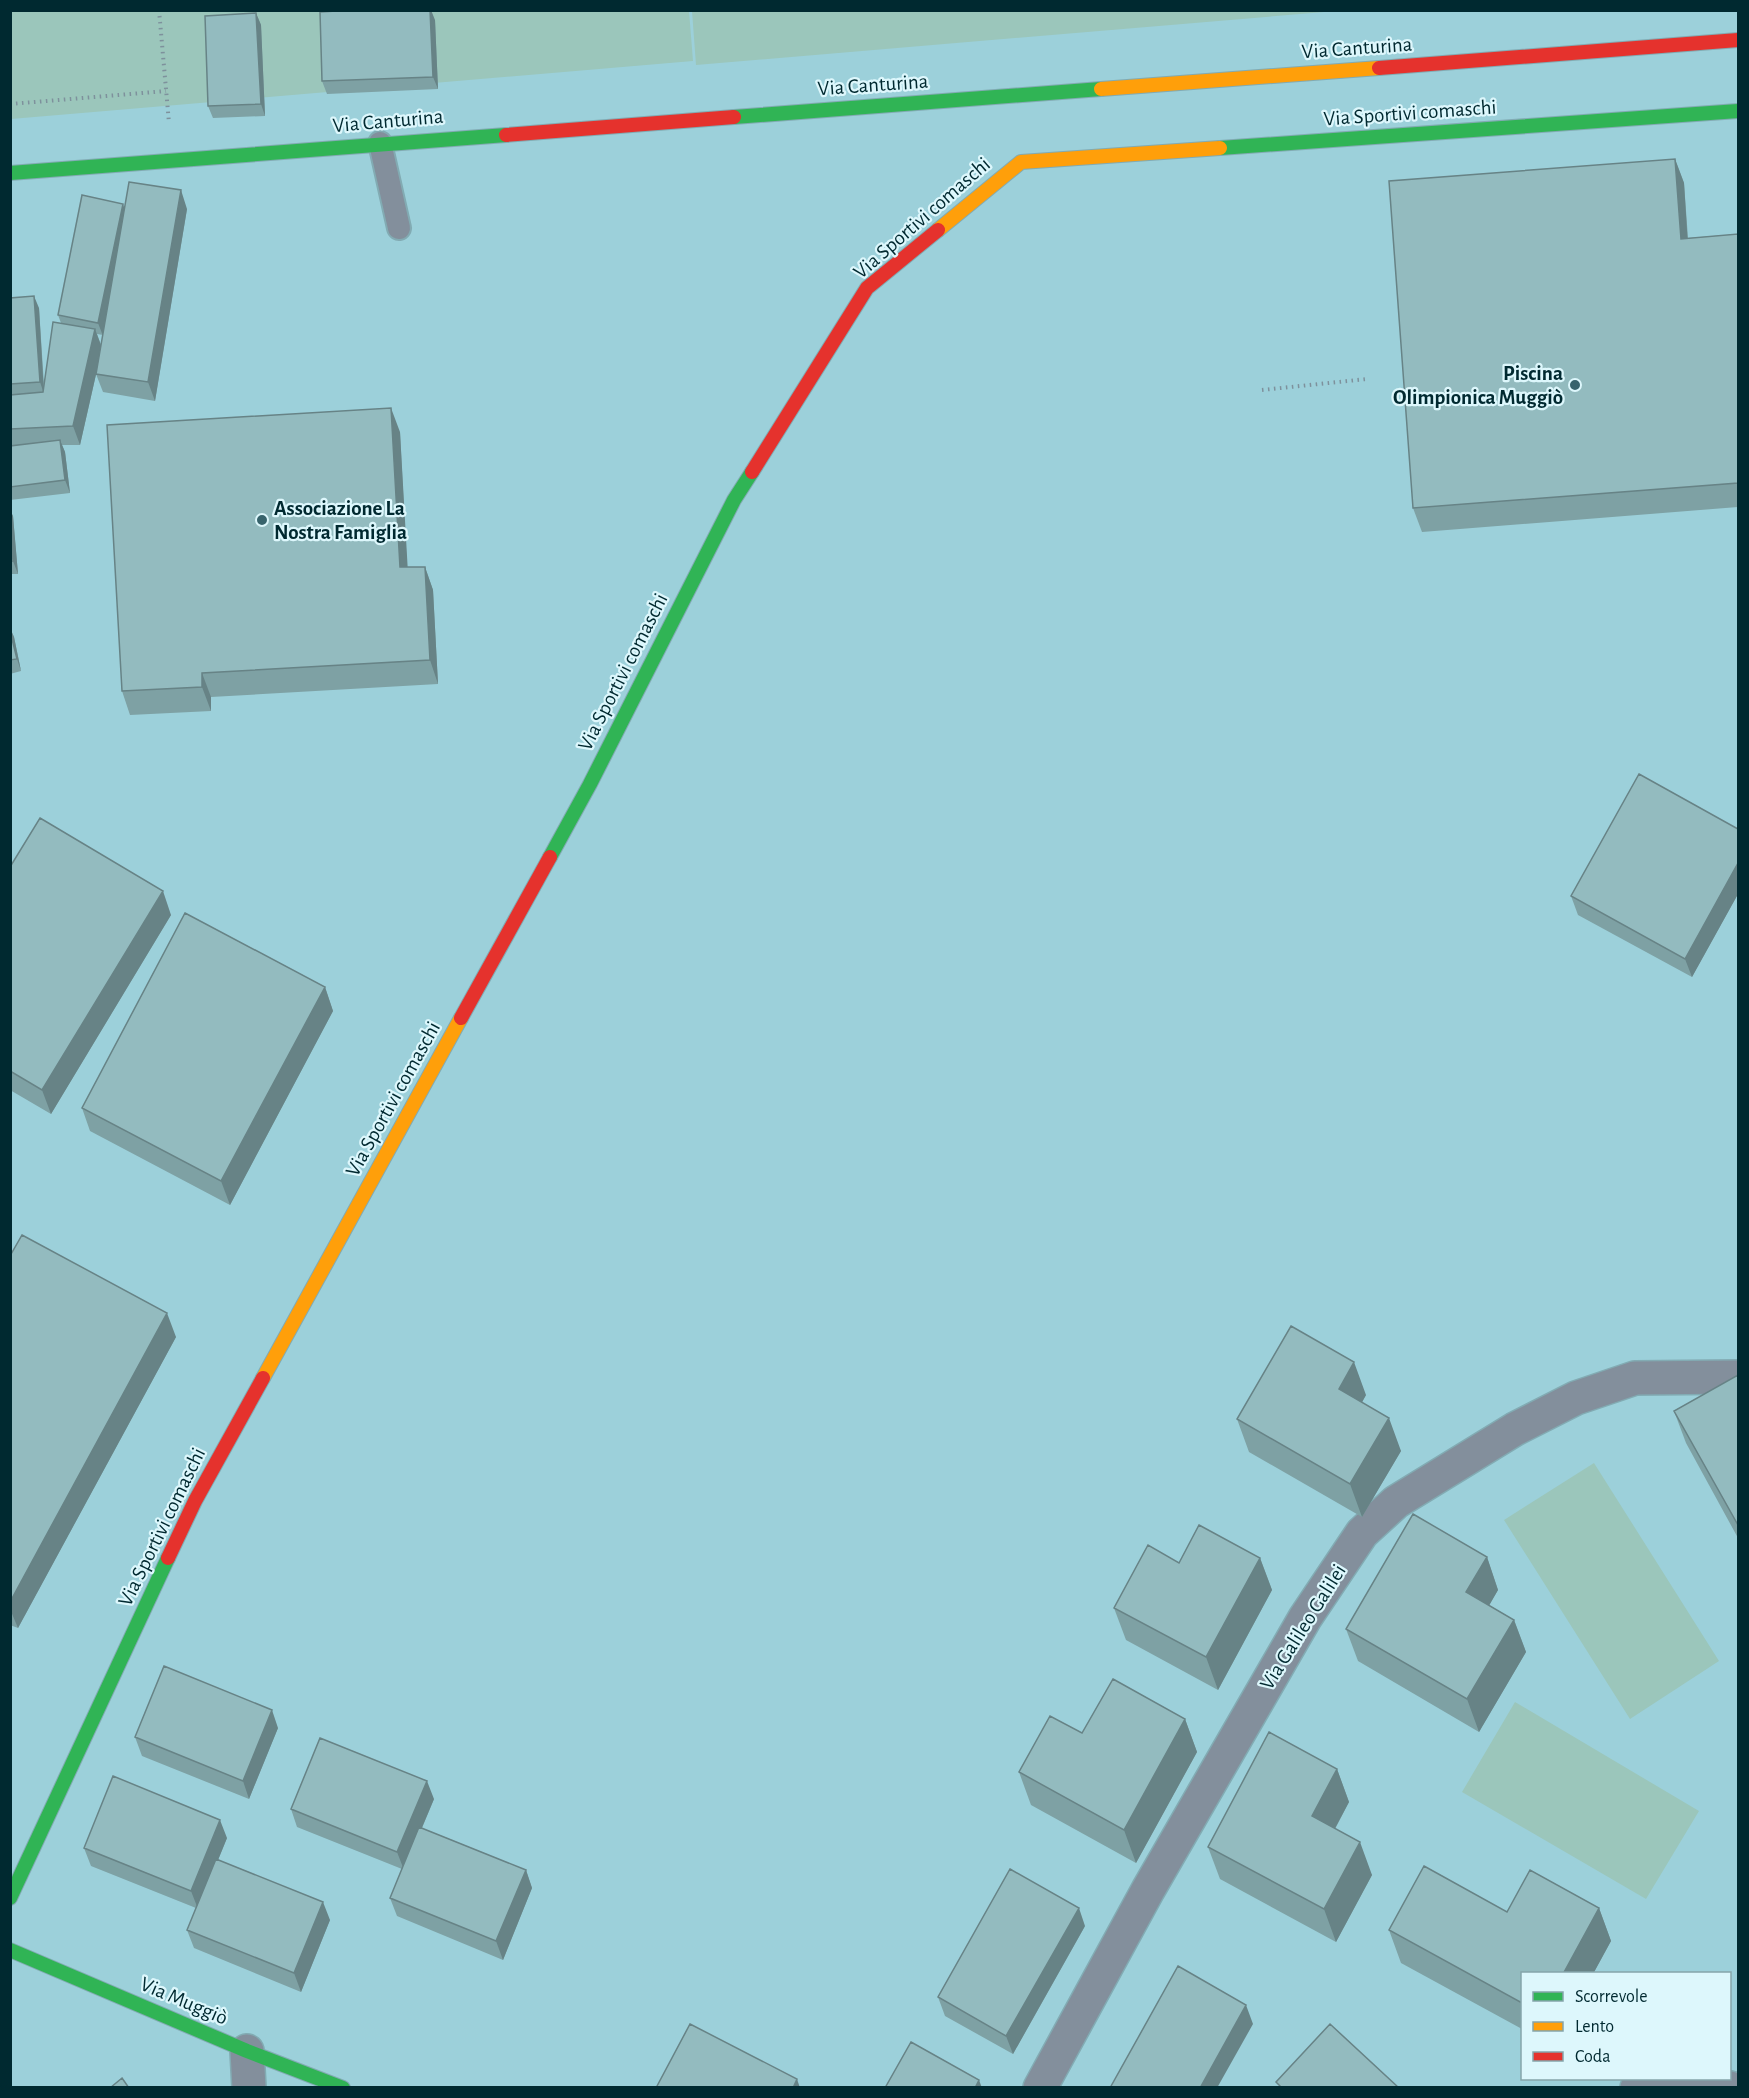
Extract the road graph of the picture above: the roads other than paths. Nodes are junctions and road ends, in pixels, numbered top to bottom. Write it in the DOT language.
graph roads {
  1 [pos="1738,40"];
  2 [pos="1738,111"];
  3 [pos="380,143"];
  4 [pos="10,173"];
  5 [pos="399,228"];
  6 [pos="1738,1377"];
  7 [pos="10,1898"];
  8 [pos="10,1950"];
  9 [pos="247,2051"];
  10 [pos="1653,2080"];
  11 [pos="1682,2080"];
  12 [pos="249,2088"];
  13 [pos="343,2088"];
  14 [pos="1040,2088"];
  15 [pos="1637,2088"];
  16 [pos="1730,2088"];
  1 -- 3 [label="street, Via Canturina"];
  2 -- 7 [label="street, Via Sportivi comaschi"];
  3 -- 4 [label="street, Via Canturina"];
  3 -- 5 [label="lane"];
  6 -- 14 [label="street, Via Galileo Galilei"];
  8 -- 9 [label="street, Via Muggiò"];
  9 -- 12 [label="street"];
  9 -- 13 [label="street, Via Muggiò"];
  10 -- 15 [label="street"];
  11 -- 16 [label="street"];
}
